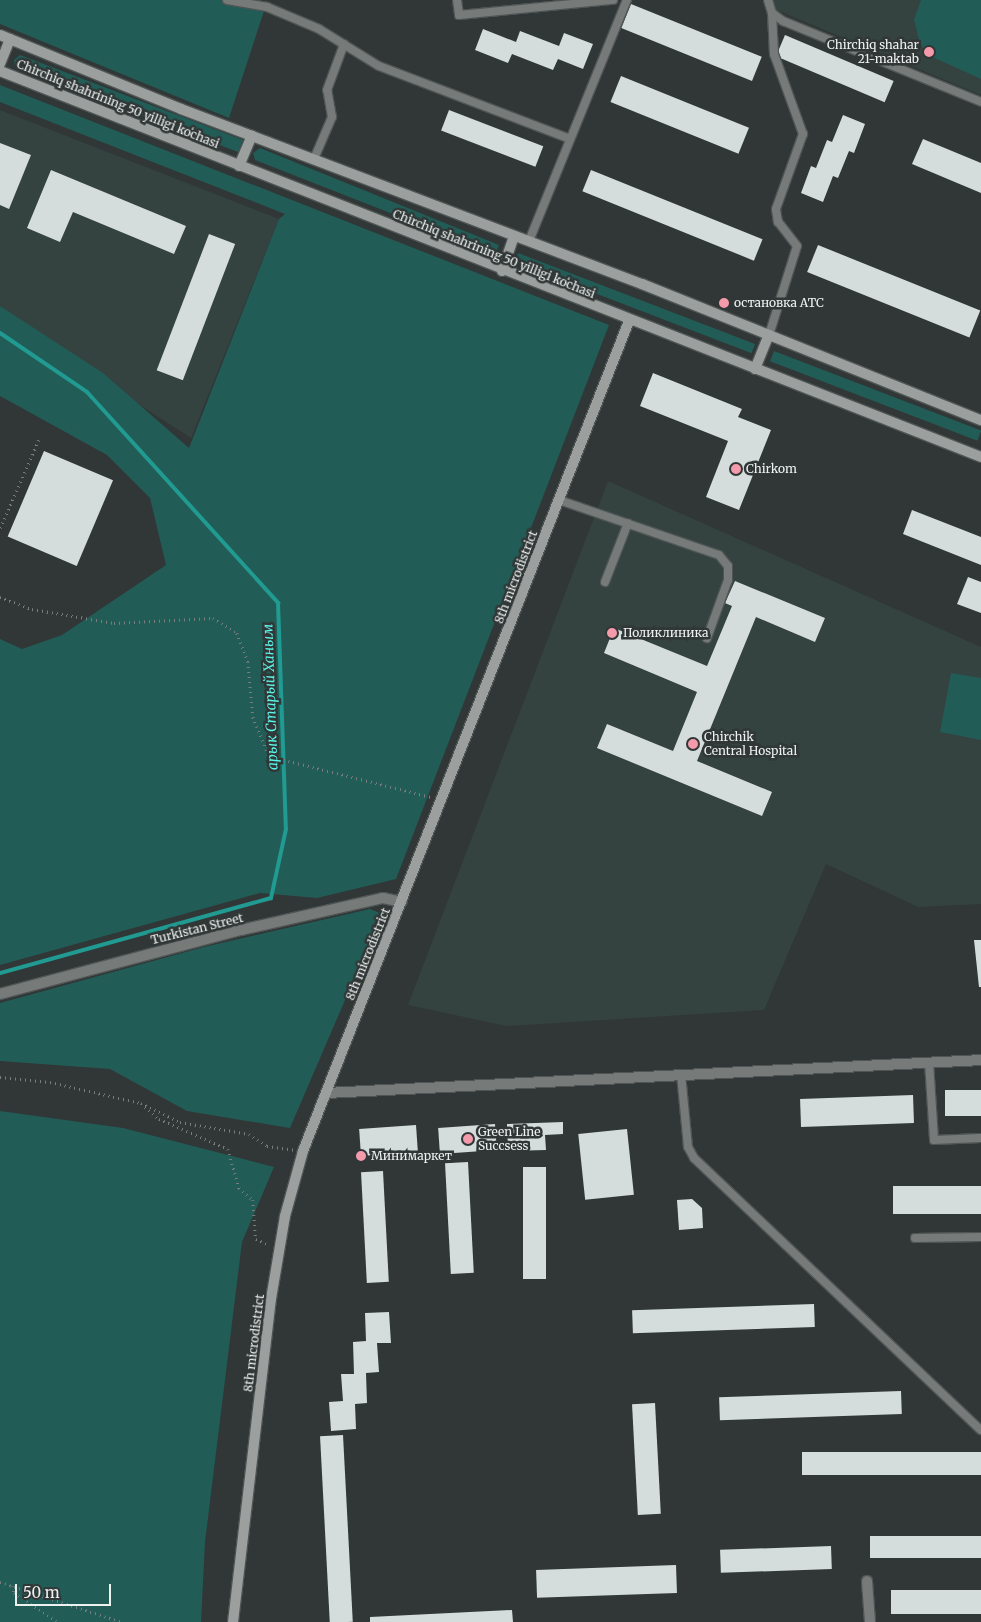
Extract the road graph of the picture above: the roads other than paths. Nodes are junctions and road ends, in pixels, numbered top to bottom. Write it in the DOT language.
graph roads {
  1 [pos="227,0"];
  2 [pos="457,0"];
  3 [pos="613,0"];
  4 [pos="627,0"];
  5 [pos="768,0"];
  6 [pos="772,13"];
  7 [pos="5,37"];
  8 [pos="344,44"];
  9 [pos="0,64"];
  10 [pos="0,71"];
  11 [pos="981,102"];
  12 [pos="252,136"];
  13 [pos="570,139"];
  14 [pos="314,159"];
  15 [pos="239,166"];
  16 [pos="514,236"];
  17 [pos="528,241"];
  18 [pos="502,271"];
  19 [pos="629,321"];
  20 [pos="769,335"];
  21 [pos="755,369"];
  22 [pos="980,418"];
  23 [pos="981,457"];
  24 [pos="559,500"];
  25 [pos="628,523"];
  26 [pos="605,582"];
  27 [pos="707,638"];
  28 [pos="402,902"];
  29 [pos="0,994"];
  30 [pos="981,1060"];
  31 [pos="929,1062"];
  32 [pos="682,1074"];
  33 [pos="326,1093"];
  34 [pos="981,1138"];
  35 [pos="981,1236"];
  36 [pos="915,1238"];
  37 [pos="981,1430"];
  38 [pos="867,1581"];
  39 [pos="232,1622"];
  40 [pos="870,1622"];
  1 -- 8 [label="lane"];
  2 -- 3 [label="lane"];
  4 -- 13 [label="lane"];
  5 -- 6 [label="lane"];
  6 -- 11 [label="lane"];
  6 -- 20 [label="lane"];
  7 -- 9 [label="main road"];
  7 -- 12 [label="main road, Chirchiq shahrining 50 yilligi koʻchasi"];
  8 -- 13 [label="lane"];
  8 -- 14 [label="lane"];
  10 -- 15 [label="main road, Chirchiq shahrining 50 yilligi koʻchasi"];
  12 -- 14 [label="main road, Chirchiq shahrining 50 yilligi koʻchasi"];
  12 -- 15 [label="main road"];
  13 -- 17 [label="lane"];
  14 -- 16 [label="main road, Chirchiq shahrining 50 yilligi koʻchasi"];
  15 -- 18 [label="main road, Chirchiq shahrining 50 yilligi koʻchasi"];
  16 -- 17 [label="main road, Chirchiq shahrining 50 yilligi koʻchasi"];
  16 -- 18 [label="main road"];
  17 -- 20 [label="main road, Chirchiq shahrining 50 yilligi koʻchasi"];
  18 -- 19 [label="main road, Chirchiq shahrining 50 yilligi koʻchasi"];
  19 -- 21 [label="main road, Chirchiq shahrining 50 yilligi koʻchasi"];
  19 -- 24 [label="main road, 8th microdistrict"];
  20 -- 21 [label="main road"];
  20 -- 22 [label="main road, Chirchiq shahrining 50 yilligi koʻchasi"];
  21 -- 23 [label="main road, Chirchiq shahrining 50 yilligi koʻchasi"];
  24 -- 25 [label="lane"];
  24 -- 28 [label="main road, 8th microdistrict"];
  25 -- 26 [label="lane"];
  25 -- 27 [label="lane"];
  28 -- 29 [label="street, Turkistan Street"];
  28 -- 33 [label="main road, 8th microdistrict"];
  30 -- 31 [label="street"];
  31 -- 32 [label="street"];
  31 -- 34 [label="lane"];
  32 -- 33 [label="street"];
  32 -- 37 [label="lane"];
  33 -- 39 [label="main road, 8th microdistrict"];
  35 -- 36 [label="lane"];
  38 -- 40 [label="street"];
}
